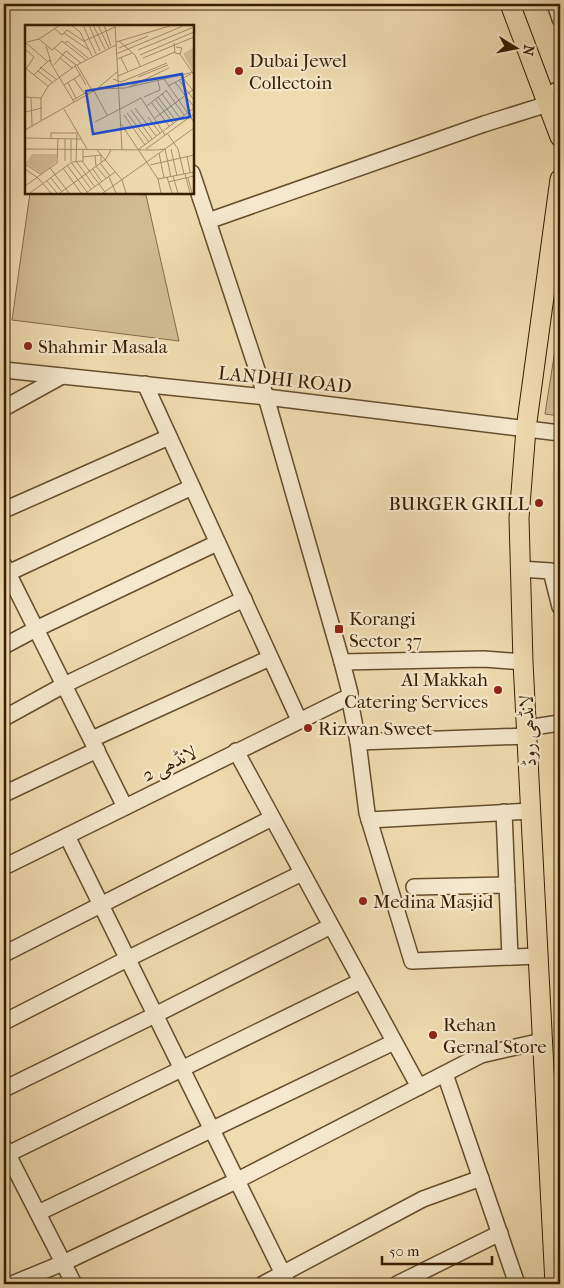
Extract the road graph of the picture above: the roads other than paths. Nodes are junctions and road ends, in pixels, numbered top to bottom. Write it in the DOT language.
graph roads {
  1 [pos="510,4"];
  2 [pos="555,4"];
  3 [pos="560,18"];
  4 [pos="551,96"];
  5 [pos="560,137"];
  6 [pos="194,179"];
  7 [pos="560,179"];
  8 [pos="208,222"];
  9 [pos="4,370"];
  10 [pos="62,376"];
  11 [pos="145,384"];
  12 [pos="266,397"];
  13 [pos="4,408"];
  14 [pos="526,429"];
  15 [pos="560,433"];
  16 [pos="169,437"];
  17 [pos="192,487"];
  18 [pos="4,510"];
  19 [pos="217,543"];
  20 [pos="520,568"];
  21 [pos="5,571"];
  22 [pos="244,599"];
  23 [pos="560,607"];
  24 [pos="36,629"];
  25 [pos="4,646"];
  26 [pos="270,658"];
  27 [pos="342,662"];
  28 [pos="523,662"];
  29 [pos="64,685"];
  30 [pos="350,695"];
  31 [pos="4,718"];
  32 [pos="299,720"];
  33 [pos="560,724"];
  34 [pos="527,732"];
  35 [pos="358,742"];
  36 [pos="94,745"];
  37 [pos="236,752"];
  38 [pos="4,794"];
  39 [pos="125,807"];
  40 [pos="530,811"];
  41 [pos="504,812"];
  42 [pos="272,818"];
  43 [pos="369,820"];
  44 [pos="67,836"];
  45 [pos="4,867"];
  46 [pos="302,873"];
  47 [pos="507,885"];
  48 [pos="414,887"];
  49 [pos="101,905"];
  50 [pos="331,926"];
  51 [pos="4,954"];
  52 [pos="538,956"];
  53 [pos="510,957"];
  54 [pos="127,959"];
  55 [pos="361,981"];
  56 [pos="155,1015"];
  57 [pos="4,1022"];
  58 [pos="542,1041"];
  59 [pos="394,1042"];
  60 [pos="182,1070"];
  61 [pos="445,1074"];
  62 [pos="419,1087"];
  63 [pos="4,1089"];
  64 [pos="211,1130"];
  65 [pos="6,1150"];
  66 [pos="554,1151"];
  67 [pos="481,1178"];
  68 [pos="236,1181"];
  69 [pos="38,1213"];
  70 [pos="500,1233"];
  71 [pos="63,1263"];
  72 [pos="286,1279"];
  73 [pos="12,1284"];
  74 [pos="74,1284"];
  75 [pos="263,1284"];
  76 [pos="397,1284"];
  77 [pos="517,1284"];
  78 [pos="555,1284"];
  1 -- 4 [label="main road"];
  2 -- 3 [label="street"];
  4 -- 5 [label="main road"];
  4 -- 8 [label="street"];
  6 -- 8 [label="street"];
  7 -- 14 [label="main road, لانڈھی روڈ"];
  8 -- 12 [label="street"];
  9 -- 10 [label="street, LANDHI ROAD"];
  10 -- 11 [label="street, LANDHI ROAD"];
  10 -- 13 [label="street"];
  11 -- 12 [label="street, LANDHI ROAD"];
  11 -- 16 [label="street"];
  12 -- 14 [label="street, LANDHI ROAD"];
  12 -- 27 [label="street"];
  14 -- 15 [label="street, LANDHI ROAD"];
  14 -- 20 [label="main road, لانڈھی روڈ"];
  16 -- 17 [label="street"];
  16 -- 18 [label="street"];
  17 -- 19 [label="street"];
  17 -- 21 [label="street"];
  19 -- 22 [label="street"];
  19 -- 24 [label="street"];
  20 -- 23 [label="street"];
  20 -- 28 [label="main road, لانڈھی روڈ"];
  21 -- 24 [label="street"];
  22 -- 26 [label="street"];
  22 -- 29 [label="street"];
  24 -- 25 [label="street"];
  24 -- 29 [label="street"];
  26 -- 32 [label="street"];
  26 -- 36 [label="street"];
  27 -- 28 [label="street"];
  27 -- 30 [label="street"];
  28 -- 34 [label="main road, لانڈھی روڈ"];
  29 -- 31 [label="street"];
  29 -- 36 [label="street"];
  30 -- 32 [label="street, لانڈھی 2"];
  30 -- 35 [label="street"];
  32 -- 37 [label="street, لانڈھی 2"];
  33 -- 34 [label="street"];
  34 -- 35 [label="street"];
  34 -- 40 [label="main road, لانڈھی روڈ"];
  35 -- 43 [label="street"];
  36 -- 38 [label="street"];
  36 -- 39 [label="street"];
  37 -- 39 [label="street, لانڈھی 2"];
  37 -- 42 [label="street"];
  39 -- 44 [label="street, لانڈھی 2"];
  40 -- 41 [label="street"];
  40 -- 52 [label="main road, لانڈھی روڈ"];
  41 -- 43 [label="street"];
  41 -- 47 [label="street"];
  42 -- 46 [label="street"];
  42 -- 49 [label="street"];
  43 -- 53 [label="street"];
  44 -- 45 [label="street, لانڈھی 2"];
  44 -- 49 [label="street"];
  46 -- 50 [label="street"];
  46 -- 54 [label="street"];
  47 -- 48 [label="street"];
  47 -- 53 [label="street"];
  49 -- 51 [label="street"];
  49 -- 54 [label="street"];
  50 -- 55 [label="street"];
  50 -- 56 [label="street"];
  52 -- 53 [label="street"];
  52 -- 58 [label="main road, لانڈھی روڈ"];
  54 -- 56 [label="street"];
  54 -- 57 [label="street"];
  55 -- 59 [label="street"];
  55 -- 60 [label="street"];
  56 -- 60 [label="street"];
  56 -- 63 [label="street"];
  58 -- 61 [label="street"];
  58 -- 66 [label="main road, لانڈھی روڈ"];
  59 -- 62 [label="street"];
  59 -- 64 [label="street"];
  60 -- 64 [label="street"];
  60 -- 65 [label="street"];
  61 -- 62 [label="street"];
  61 -- 67 [label="street"];
  62 -- 68 [label="street"];
  64 -- 68 [label="street"];
  64 -- 69 [label="street"];
  65 -- 69 [label="street"];
  66 -- 78 [label="main road, لانڈھی روڈ"];
  67 -- 70 [label="street"];
  67 -- 72 [label="street"];
  68 -- 71 [label="street"];
  68 -- 72 [label="street"];
  69 -- 71 [label="street"];
  70 -- 76 [label="street"];
  70 -- 77 [label="street"];
  71 -- 73 [label="street"];
  71 -- 74 [label="street"];
  72 -- 75 [label="street"];
}
